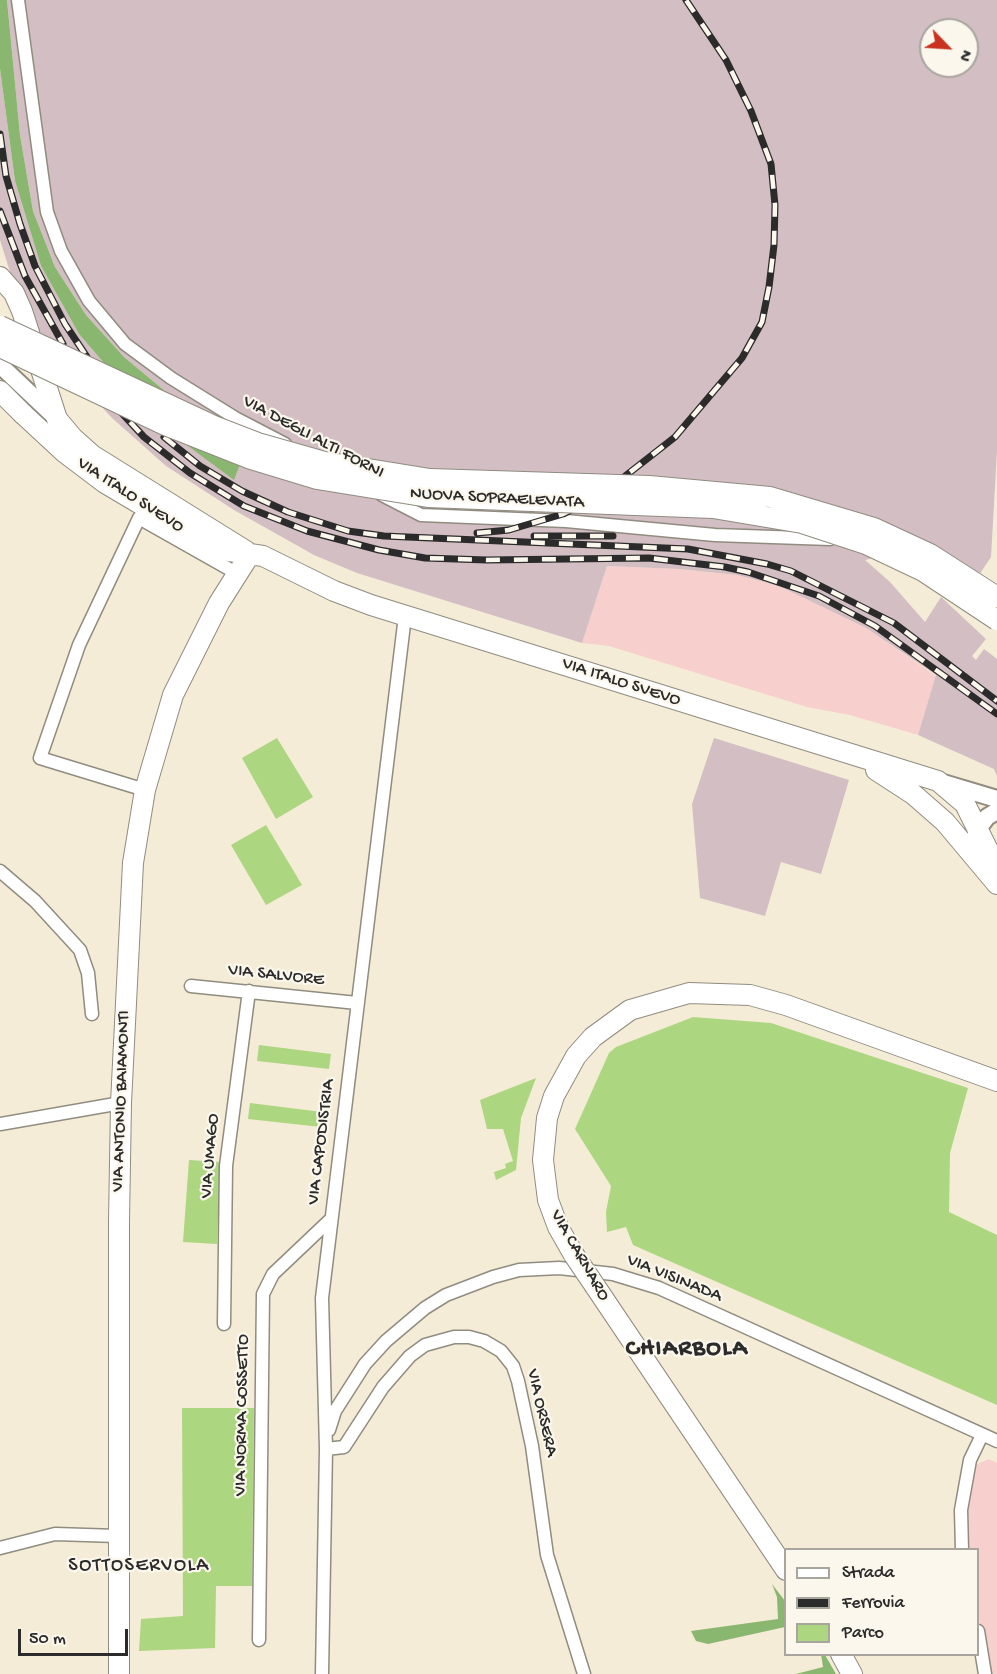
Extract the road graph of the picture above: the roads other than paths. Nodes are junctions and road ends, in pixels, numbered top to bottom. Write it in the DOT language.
graph roads {
  1 [pos="18,0"];
  2 [pos="0,277"];
  3 [pos="0,326"];
  4 [pos="0,347"];
  5 [pos="0,365"];
  6 [pos="0,391"];
  7 [pos="0,410"];
  8 [pos="23,414"];
  9 [pos="57,419"];
  10 [pos="250,554"];
  11 [pos="238,574"];
  12 [pos="997,597"];
  13 [pos="997,608"];
  14 [pos="405,616"];
  15 [pos="997,620"];
  16 [pos="856,757"];
  17 [pos="938,782"];
  18 [pos="145,790"];
  19 [pos="997,799"];
  20 [pos="997,811"];
  21 [pos="978,829"];
  22 [pos="976,858"];
  23 [pos="997,868"];
  24 [pos="0,870"];
  25 [pos="997,884"];
  26 [pos="192,986"];
  27 [pos="249,992"];
  28 [pos="357,1003"];
  29 [pos="92,1014"];
  30 [pos="993,1079"];
  31 [pos="121,1102"];
  32 [pos="0,1124"];
  33 [pos="331,1219"];
  34 [pos="224,1324"];
  35 [pos="982,1435"];
  36 [pos="997,1441"];
  37 [pos="326,1449"];
  38 [pos="117,1536"];
  39 [pos="0,1548"];
  40 [pos="962,1548"];
  41 [pos="784,1567"];
  42 [pos="979,1636"];
  43 [pos="259,1640"];
  44 [pos="842,1656"];
  45 [pos="119,1674"];
  46 [pos="322,1674"];
  47 [pos="584,1674"];
  48 [pos="852,1674"];
  49 [pos="986,1674"];
  1 -- 13 [label="street, VIA DEGLI ALTI FORNI"];
  2 -- 9 [label="main road, bridge"];
  3 -- 12 [label="main road, NUOVA SOPRAELEVATA, bridge"];
  4 -- 15 [label="main road, NUOVA SOPRAELEVATA, bridge"];
  5 -- 9 [label="main road"];
  6 -- 8 [label="main road, VIA ITALO SVEVO"];
  7 -- 8 [label="main road"];
  8 -- 10 [label="main road, VIA ITALO SVEVO"];
  9 -- 10 [label="main road, VIA ITALO SVEVO"];
  10 -- 11 [label="main road, VIA ANTONIO BAIAMONTI"];
  10 -- 14 [label="main road, VIA ITALO SVEVO"];
  11 -- 18 [label="main road, VIA ANTONIO BAIAMONTI"];
  11 -- 18 [label="street"];
  14 -- 16 [label="main road, VIA ITALO SVEVO"];
  14 -- 28 [label="street, VIA CAPODISTRIA"];
  16 -- 17 [label="main road, VIA ITALO SVEVO"];
  16 -- 22 [label="main road"];
  17 -- 19 [label="main road, VIA ITALO SVEVO"];
  17 -- 21 [label="main road"];
  18 -- 31 [label="main road, VIA ANTONIO BAIAMONTI"];
  20 -- 21 [label="main road"];
  21 -- 22 [label="main road"];
  21 -- 23 [label="main road"];
  22 -- 25 [label="main road"];
  24 -- 29 [label="street"];
  26 -- 27 [label="street, VIA SALVORE"];
  27 -- 28 [label="street, VIA SALVORE"];
  27 -- 34 [label="street, VIA UMAGO"];
  28 -- 33 [label="street, VIA CAPODISTRIA"];
  30 -- 41 [label="main road, VIA CARNARO, bridge"];
  31 -- 32 [label="street"];
  31 -- 38 [label="main road, VIA ANTONIO BAIAMONTI"];
  33 -- 37 [label="street, VIA CAPODISTRIA"];
  33 -- 43 [label="street, VIA NORMA COSSETTO"];
  35 -- 36 [label="street, VIA VISINADA"];
  35 -- 37 [label="street, VIA VISINADA"];
  35 -- 40 [label="street"];
  37 -- 46 [label="street, VIA CAPODISTRIA"];
  37 -- 47 [label="street, VIA ORSERA"];
  38 -- 39 [label="street"];
  38 -- 45 [label="main road, VIA ANTONIO BAIAMONTI"];
  42 -- 49 [label="street"];
  44 -- 48 [label="main road"];
}
